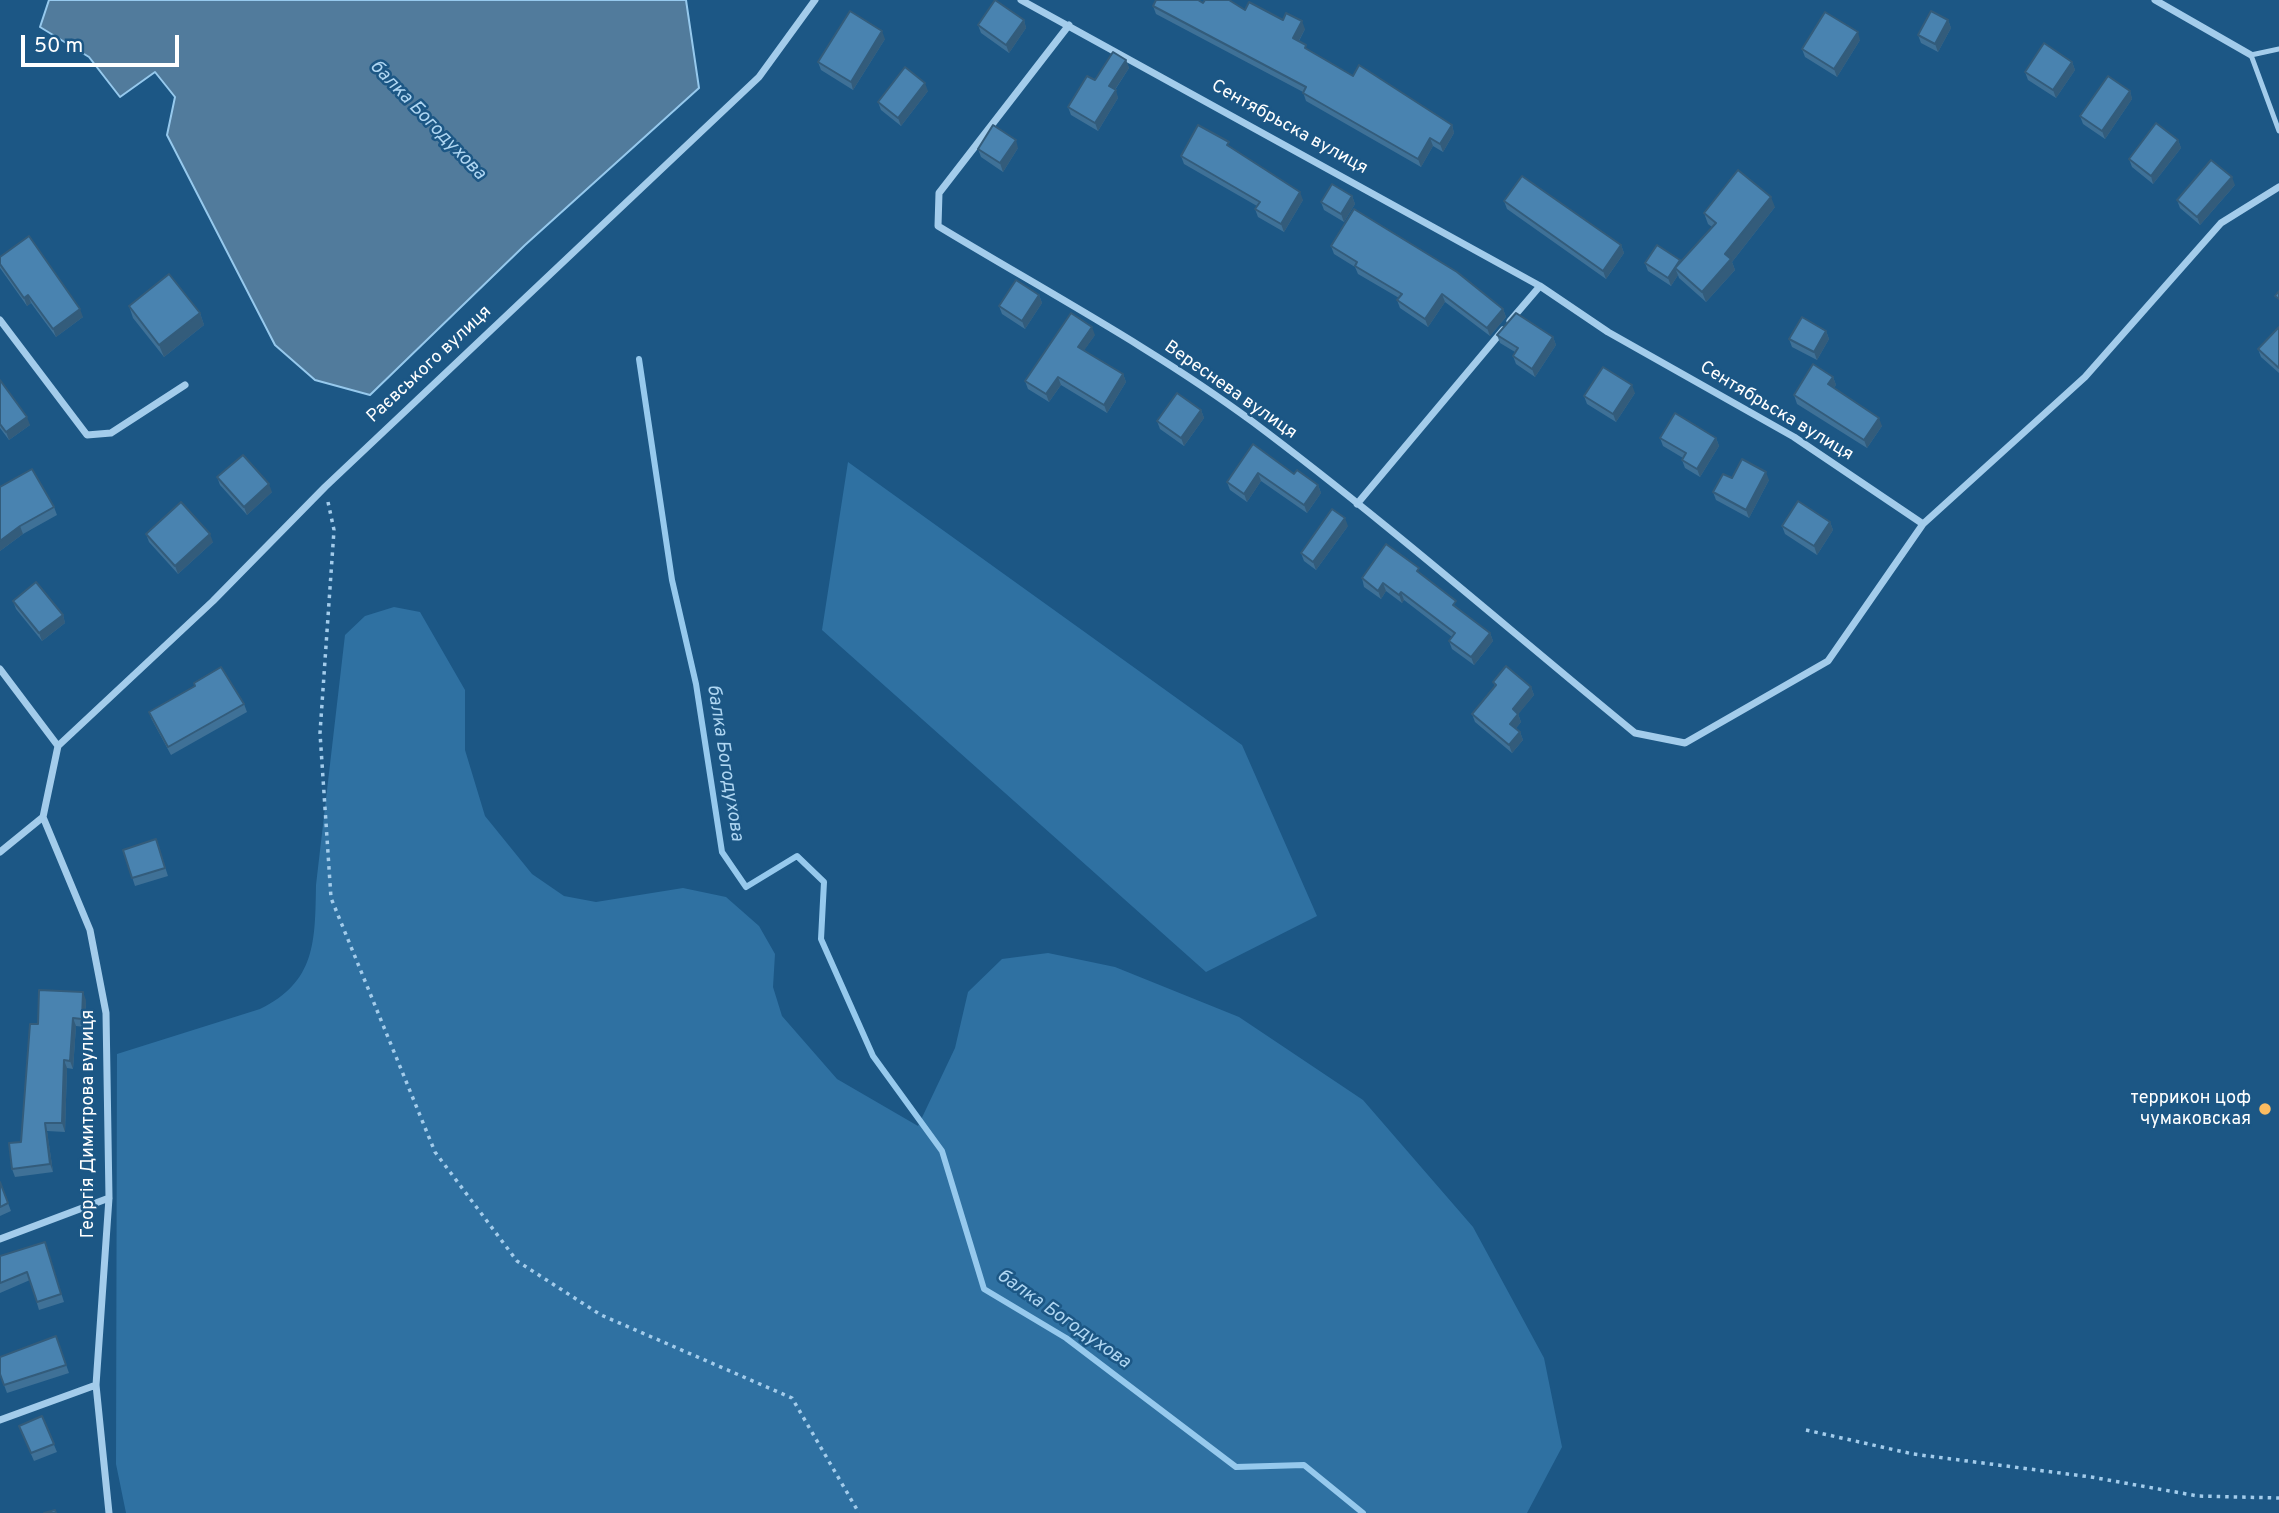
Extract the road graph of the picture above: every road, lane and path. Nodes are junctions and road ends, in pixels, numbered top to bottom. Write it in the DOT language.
graph roads {
  1 [pos="804,0"];
  2 [pos="1021,0"];
  3 [pos="2155,0"];
  4 [pos="813,3"];
  5 [pos="1069,25"];
  6 [pos="2279,49"];
  7 [pos="2251,55"];
  8 [pos="2279,131"];
  9 [pos="2279,187"];
  10 [pos="1540,286"];
  11 [pos="0,320"];
  12 [pos="185,385"];
  13 [pos="325,487"];
  14 [pos="1357,504"];
  15 [pos="1923,524"];
  16 [pos="0,670"];
  17 [pos="58,746"];
  18 [pos="43,817"];
  19 [pos="0,852"];
  20 [pos="108,1198"];
  21 [pos="0,1239"];
  22 [pos="96,1385"];
  23 [pos="0,1420"];
  24 [pos="1805,1430"];
  25 [pos="2279,1498"];
  26 [pos="108,1513"];
  27 [pos="859,1513"];
  1 -- 4 [label="lane"];
  2 -- 5 [label="street, Сентябрьска вулиця"];
  3 -- 7 [label="street"];
  4 -- 13 [label="street, Раєвського вулиця"];
  5 -- 10 [label="street, Сентябрьска вулиця"];
  5 -- 14 [label="street, Вереснева вулиця"];
  6 -- 7 [label="lane"];
  7 -- 8 [label="lane"];
  9 -- 15 [label="street"];
  10 -- 14 [label="street"];
  10 -- 15 [label="street, Сентябрьска вулиця"];
  11 -- 12 [label="street"];
  13 -- 17 [label="street, Раєвського вулиця"];
  13 -- 27 [label="path"];
  14 -- 15 [label="street, Вереснева вулиця"];
  16 -- 17 [label="street"];
  17 -- 18 [label="street"];
  18 -- 19 [label="street"];
  18 -- 20 [label="street, Георгія Димитрова вулиця"];
  20 -- 21 [label="street"];
  20 -- 22 [label="street, Георгія Димитрова вулиця"];
  22 -- 23 [label="street"];
  22 -- 26 [label="street, Георгія Димитрова вулиця"];
  24 -- 25 [label="path"];
}
